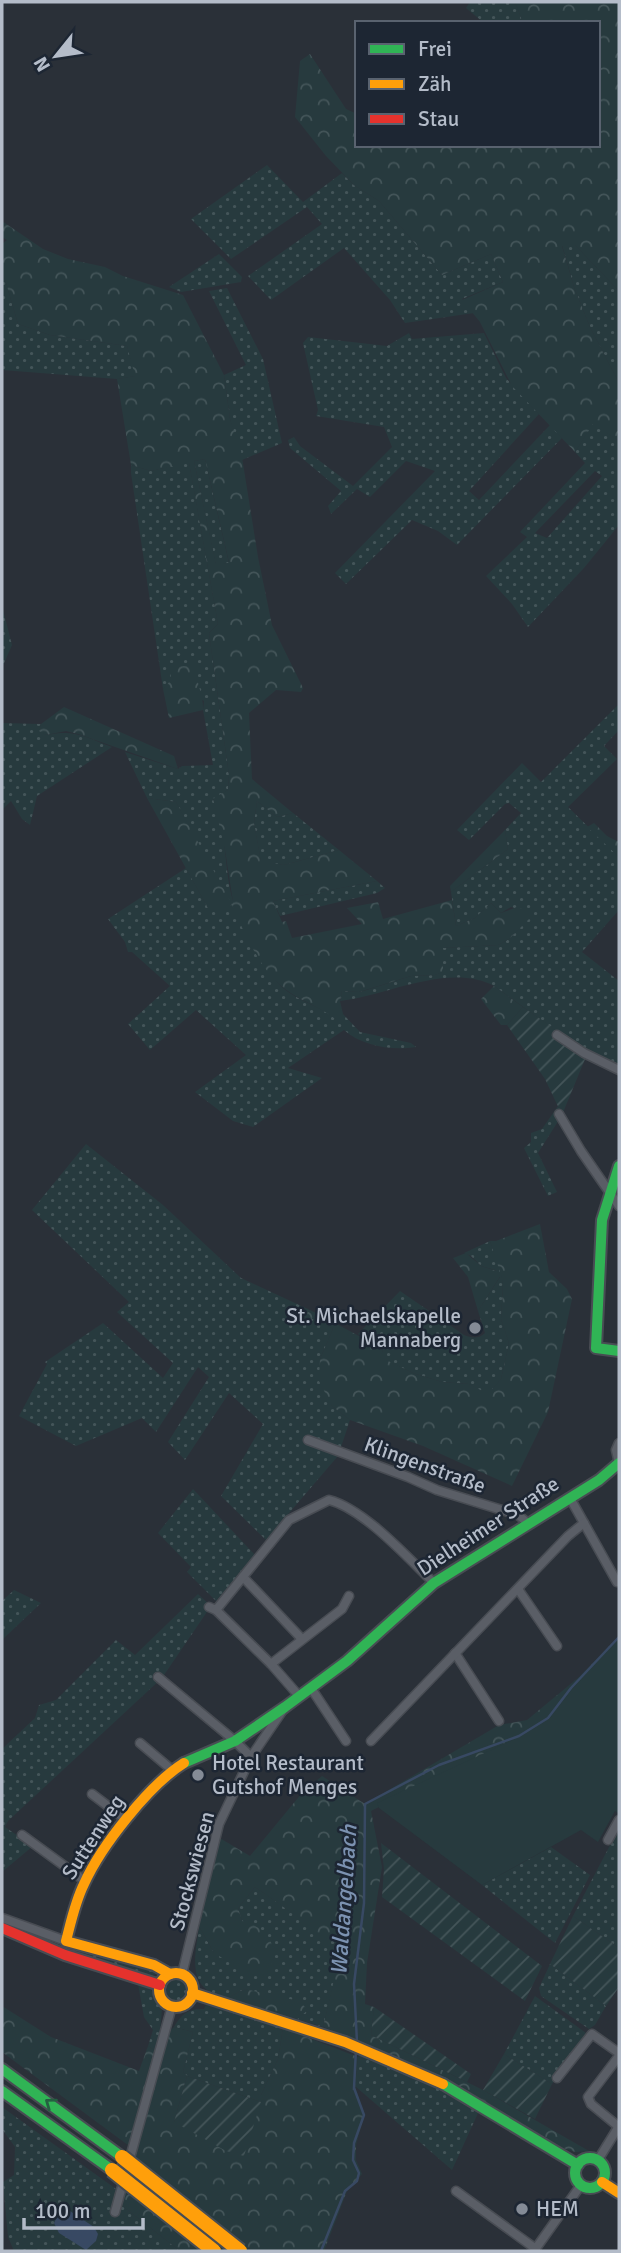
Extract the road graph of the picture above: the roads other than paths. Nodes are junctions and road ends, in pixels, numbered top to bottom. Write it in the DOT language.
graph roads {
  1 [pos="557,1035"];
  2 [pos="619,1070"];
  3 [pos="559,1114"];
  4 [pos="619,1166"];
  5 [pos="615,1200"];
  6 [pos="619,1351"];
  7 [pos="308,1440"];
  8 [pos="619,1443"];
  9 [pos="619,1463"];
  10 [pos="570,1499"];
  11 [pos="528,1523"];
  12 [pos="584,1523"];
  13 [pos="243,1577"];
  14 [pos="617,1582"];
  15 [pos="435,1583"];
  16 [pos="518,1589"];
  17 [pos="349,1596"];
  18 [pos="302,1638"];
  19 [pos="557,1646"];
  20 [pos="455,1653"];
  21 [pos="271,1664"];
  22 [pos="158,1677"];
  23 [pos="305,1692"];
  24 [pos="285,1707"];
  25 [pos="499,1721"];
  26 [pos="235,1741"];
  27 [pos="346,1741"];
  28 [pos="371,1741"];
  29 [pos="140,1742"];
  30 [pos="251,1757"];
  31 [pos="172,1770"];
  32 [pos="92,1794"];
  33 [pos="125,1819"];
  34 [pos="619,1820"];
  35 [pos="22,1835"];
  36 [pos="608,1840"];
  37 [pos="85,1881"];
  38 [pos="2,1918"];
  39 [pos="2,1928"];
  40 [pos="66,1941"];
  41 [pos="172,1972"];
  42 [pos="160,1985"];
  43 [pos="192,1993"];
  44 [pos="172,2006"];
  45 [pos="619,2055"];
  46 [pos="2,2069"];
  47 [pos="557,2078"];
  48 [pos="2,2091"];
  49 [pos="619,2126"];
  50 [pos="598,2160"];
  51 [pos="578,2165"];
  52 [pos="602,2182"];
  53 [pos="581,2185"];
  54 [pos="456,2191"];
  55 [pos="619,2193"];
  56 [pos="115,2213"];
  57 [pos="535,2250"];
  58 [pos="214,2251"];
  59 [pos="240,2251"];
  1 -- 2 [label="street"];
  3 -- 5 [label="street"];
  4 -- 5 [label="main road"];
  5 -- 6 [label="main road"];
  7 -- 11 [label="street, Klingenstraße"];
  8 -- 9 [label="street, Dielheimer Straße"];
  9 -- 10 [label="main road, Dielheimer Straße"];
  10 -- 11 [label="main road, Dielheimer Straße"];
  10 -- 12 [label="street"];
  11 -- 15 [label="main road, Dielheimer Straße"];
  12 -- 14 [label="street"];
  12 -- 16 [label="street"];
  13 -- 15 [label="street"];
  13 -- 18 [label="street"];
  13 -- 21 [label="street"];
  15 -- 23 [label="main road, Dielheimer Straße"];
  16 -- 19 [label="street"];
  16 -- 20 [label="street"];
  17 -- 18 [label="street"];
  18 -- 21 [label="street"];
  20 -- 25 [label="street"];
  20 -- 28 [label="street"];
  21 -- 23 [label="street"];
  22 -- 26 [label="street"];
  23 -- 24 [label="main road, Dielheimer Straße"];
  23 -- 27 [label="street"];
  24 -- 26 [label="main road, Suttenweg"];
  24 -- 30 [label="street, Stockswiesen"];
  26 -- 30 [label="street"];
  26 -- 31 [label="main road, Suttenweg"];
  29 -- 31 [label="street"];
  30 -- 41 [label="street, Stockswiesen"];
  31 -- 33 [label="main road, Suttenweg"];
  32 -- 33 [label="street"];
  33 -- 37 [label="main road, Suttenweg"];
  34 -- 36 [label="street"];
  35 -- 37 [label="street"];
  37 -- 40 [label="main road, Suttenweg"];
  38 -- 40 [label="street"];
  39 -- 42 [label="main road"];
  40 -- 41 [label="main road"];
  41 -- 42 [label="main road"];
  41 -- 43 [label="main road"];
  42 -- 44 [label="main road"];
  43 -- 44 [label="main road"];
  43 -- 51 [label="main road"];
  44 -- 56 [label="street"];
  45 -- 47 [label="street"];
  45 -- 49 [label="street"];
  59 -- 46 [label="main road, one-way, bridge"];
  48 -- 58 [label="main road, bridge"];
  49 -- 50 [label="street"];
  50 -- 51 [label="main road"];
  50 -- 52 [label="main road"];
  51 -- 53 [label="main road"];
  52 -- 53 [label="main road"];
  52 -- 55 [label="main road"];
  53 -- 57 [label="street"];
  54 -- 57 [label="street"];
}
